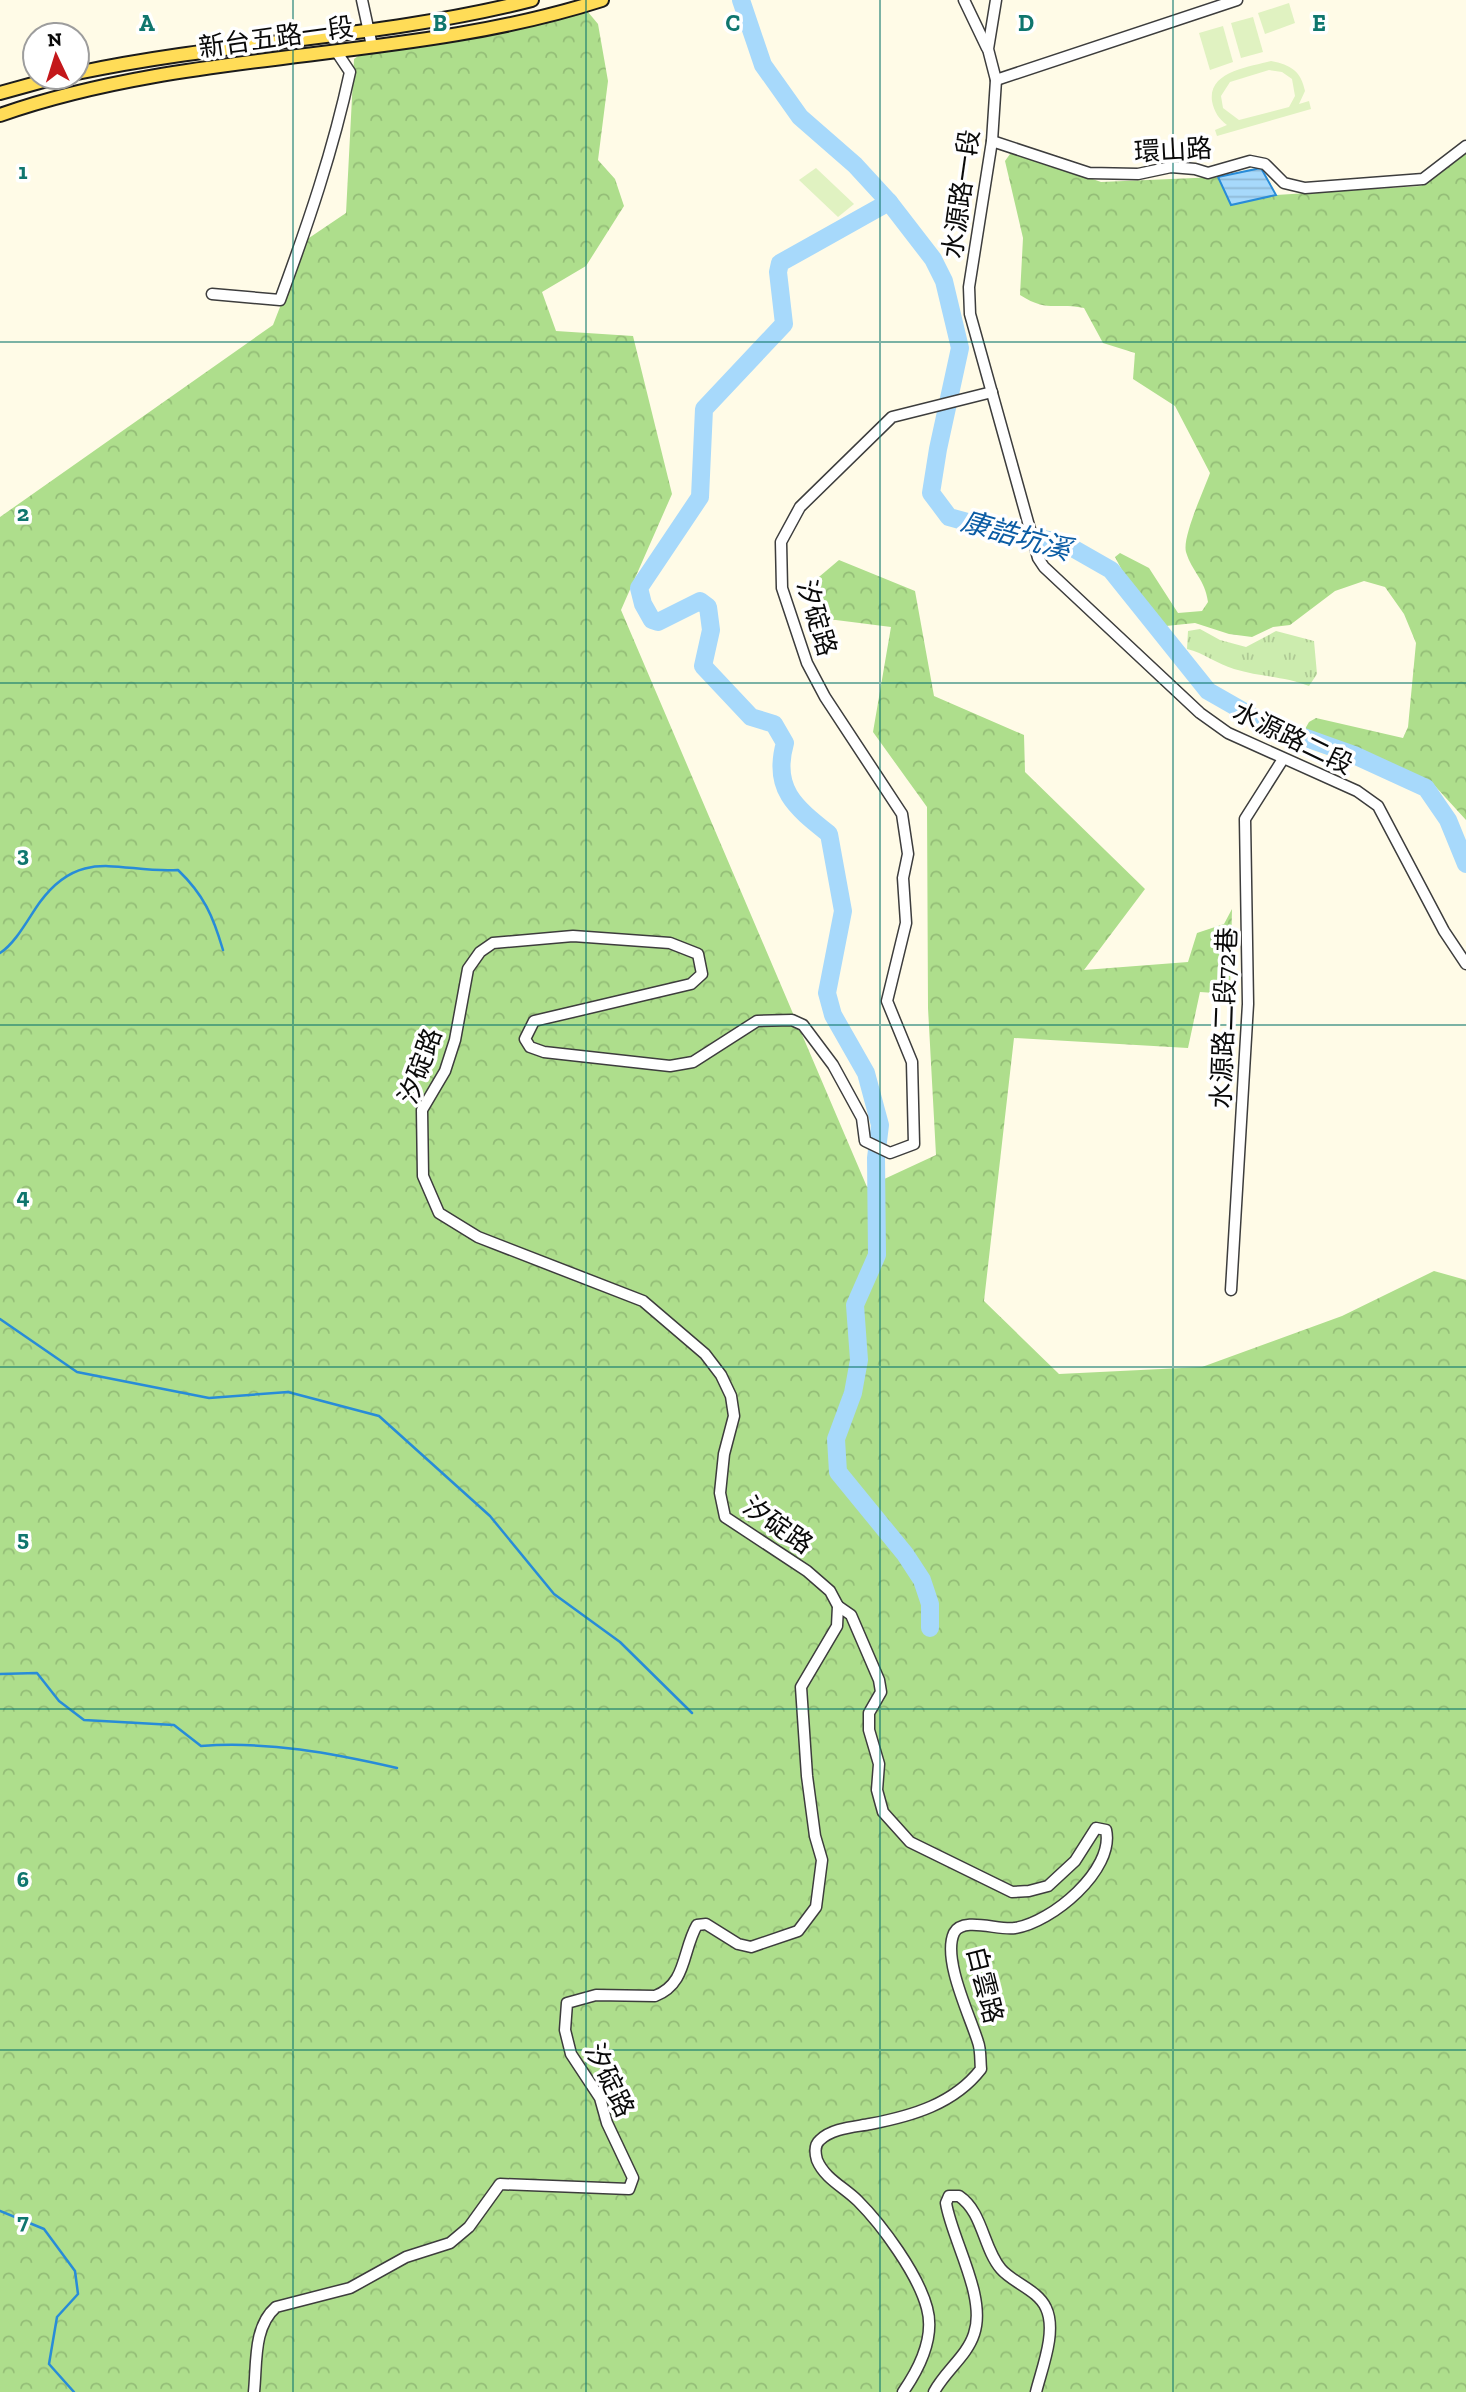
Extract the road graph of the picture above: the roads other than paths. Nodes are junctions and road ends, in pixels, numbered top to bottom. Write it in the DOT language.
graph roads {
  1 [pos="532,0"];
  2 [pos="601,0"];
  3 [pos="964,0"];
  4 [pos="996,0"];
  5 [pos="1237,0"];
  6 [pos="361,4"];
  7 [pos="370,29"];
  8 [pos="336,33"];
  9 [pos="372,46"];
  10 [pos="988,48"];
  11 [pos="336,51"];
  12 [pos="91,70"];
  13 [pos="996,80"];
  14 [pos="21,87"];
  15 [pos="0,93"];
  16 [pos="0,115"];
  17 [pos="992,141"];
  18 [pos="1466,146"];
  19 [pos="212,294"];
  20 [pos="992,392"];
  21 [pos="1283,759"];
  22 [pos="1462,944"];
  23 [pos="1466,964"];
  24 [pos="1231,1290"];
  25 [pos="838,1606"];
  26 [pos="254,2392"];
  27 [pos="903,2392"];
  28 [pos="934,2392"];
  29 [pos="1036,2392"];
  1 -- 7 [label="main road, 新台五路一段"];
  2 -- 9 [label="main road, 新台五路一段"];
  3 -- 10 [label="street"];
  4 -- 10 [label="street, 水源路一段"];
  5 -- 13 [label="street"];
  6 -- 7 [label="street"];
  7 -- 8 [label="main road, 新台五路一段"];
  7 -- 9 [label="street"];
  8 -- 11 [label="main road"];
  8 -- 12 [label="main road, 新台五路一段"];
  9 -- 11 [label="main road, 新台五路一段"];
  10 -- 13 [label="street, 水源路一段"];
  11 -- 16 [label="main road, 新台五路一段"];
  11 -- 19 [label="street"];
  13 -- 17 [label="street, 水源路一段"];
  14 -- 15 [label="main road"];
  17 -- 18 [label="street, 環山路"];
  17 -- 20 [label="street, 水源路一段"];
  20 -- 21 [label="street, 水源路二段"];
  20 -- 25 [label="street, 汐碇路"];
  21 -- 22 [label="street, 水源路二段"];
  21 -- 24 [label="street, 水源路二段72巷"];
  22 -- 23 [label="street, 水源路二段"];
  25 -- 26 [label="street, 汐碇路"];
  25 -- 27 [label="street, 白雲路"];
  28 -- 29 [label="street"];
}
